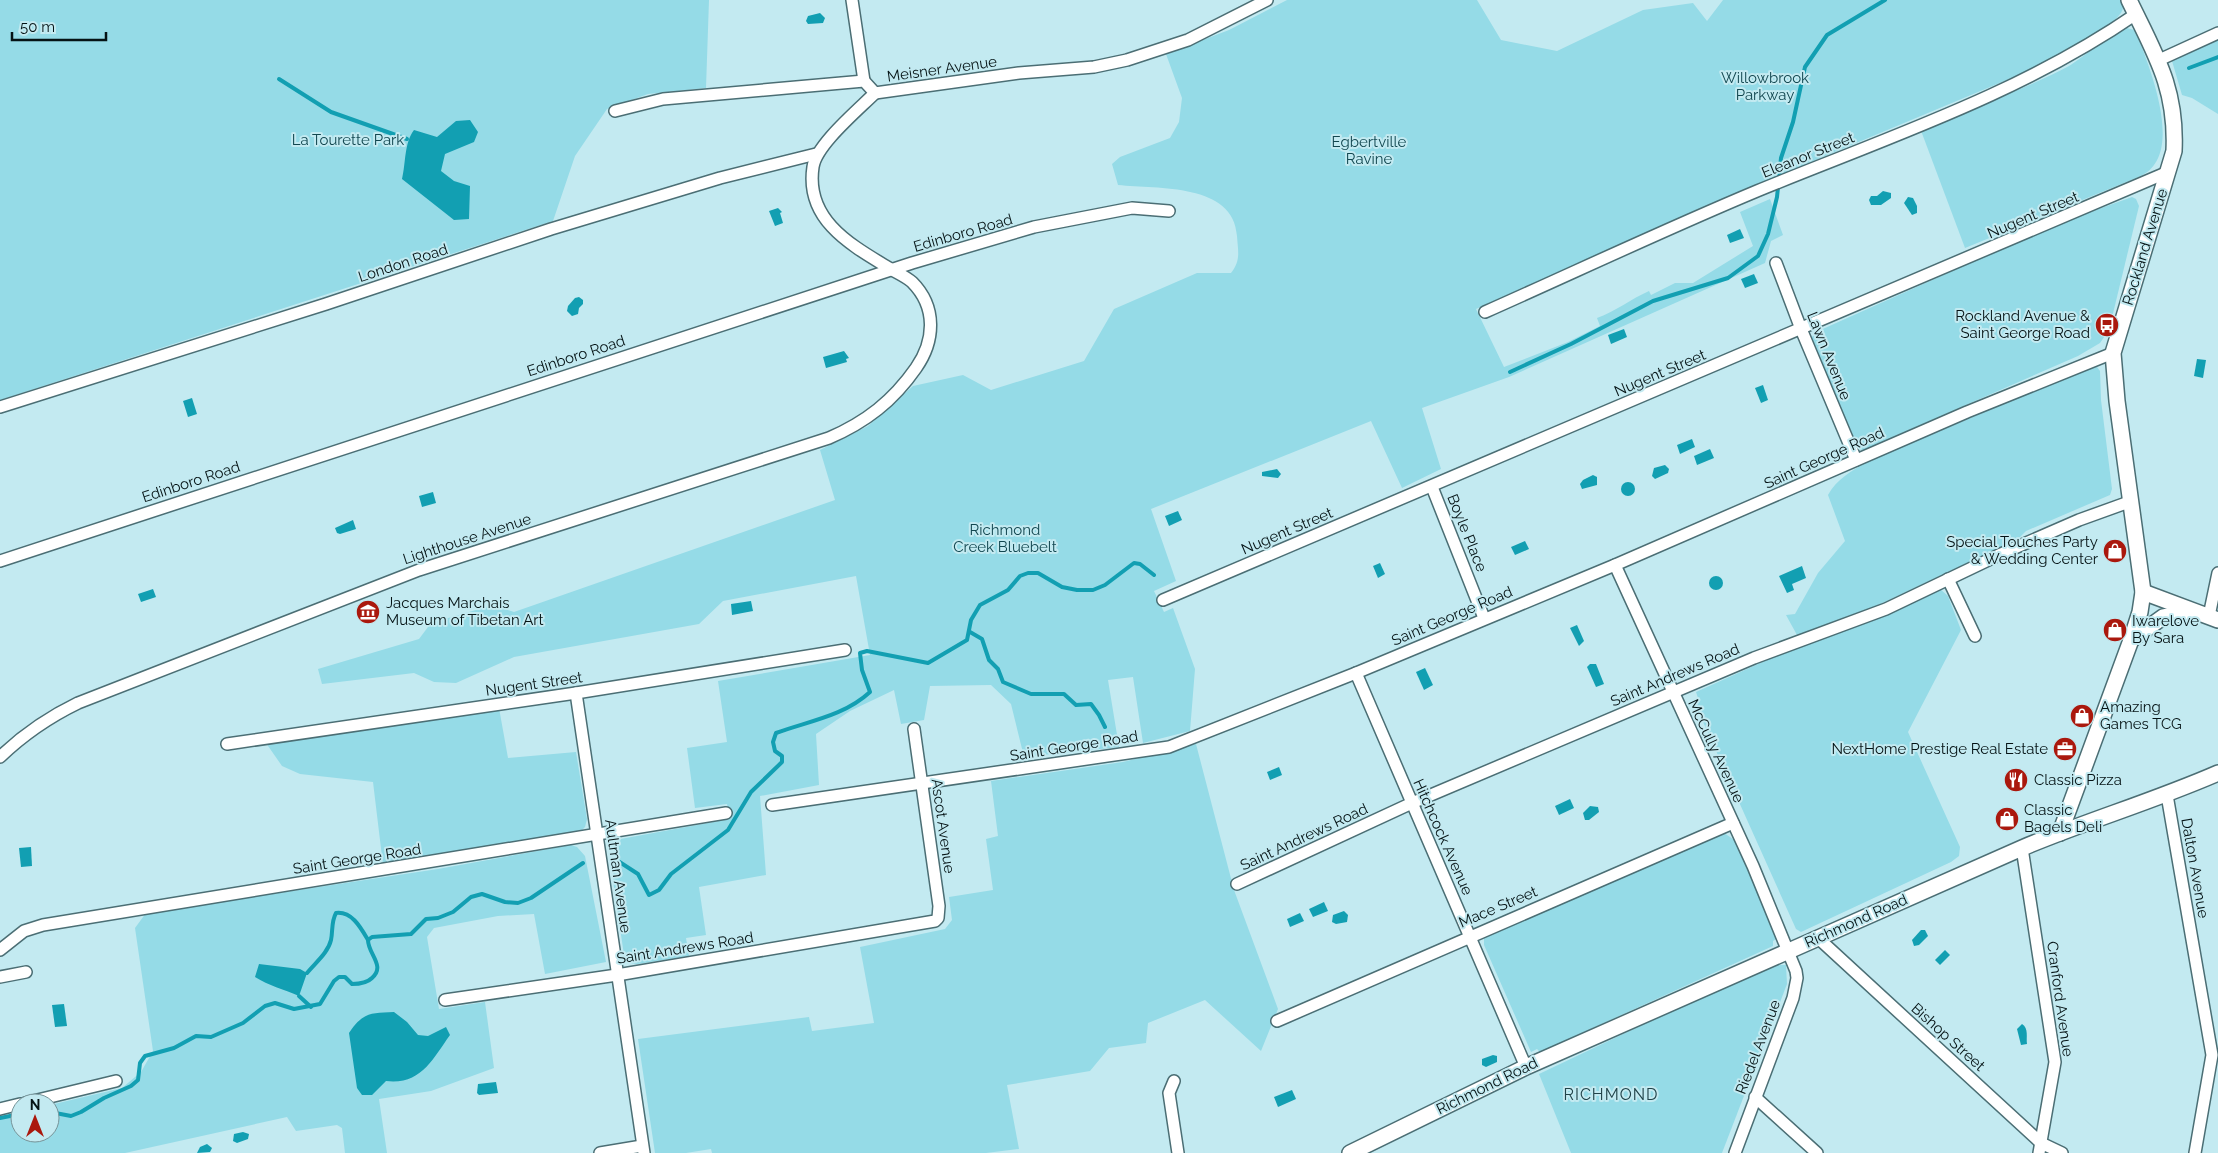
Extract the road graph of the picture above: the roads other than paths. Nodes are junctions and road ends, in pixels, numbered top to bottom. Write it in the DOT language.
graph roads {
  1 [pos="852,0"];
  2 [pos="1267,0"];
  3 [pos="2133,7"];
  4 [pos="2218,33"];
  5 [pos="2159,60"];
  6 [pos="864,81"];
  7 [pos="875,93"];
  8 [pos="615,111"];
  9 [pos="816,154"];
  10 [pos="2168,172"];
  11 [pos="1168,211"];
  12 [pos="1776,263"];
  13 [pos="891,270"];
  14 [pos="1484,312"];
  15 [pos="1801,329"];
  16 [pos="2113,353"];
  17 [pos="0,407"];
  18 [pos="1856,460"];
  19 [pos="1432,487"];
  20 [pos="2129,502"];
  21 [pos="0,561"];
  22 [pos="1615,565"];
  23 [pos="2218,573"];
  24 [pos="1948,579"];
  25 [pos="2143,592"];
  26 [pos="1163,600"];
  27 [pos="2207,616"];
  28 [pos="1484,618"];
  29 [pos="1975,636"];
  30 [pos="2131,640"];
  31 [pos="845,650"];
  32 [pos="1356,673"];
  33 [pos="1673,692"];
  34 [pos="576,693"];
  35 [pos="914,729"];
  36 [pos="227,744"];
  37 [pos="0,756"];
  38 [pos="2218,773"];
  39 [pos="922,784"];
  40 [pos="2167,795"];
  41 [pos="1412,804"];
  42 [pos="772,805"];
  43 [pos="726,814"];
  44 [pos="1733,823"];
  45 [pos="2060,833"];
  46 [pos="597,836"];
  47 [pos="2022,848"];
  48 [pos="1237,884"];
  49 [pos="930,923"];
  50 [pos="1470,936"];
  51 [pos="1818,938"];
  52 [pos="0,950"];
  53 [pos="1789,950"];
  54 [pos="26,972"];
  55 [pos="617,975"];
  56 [pos="0,977"];
  57 [pos="445,1000"];
  58 [pos="1276,1021"];
  59 [pos="1526,1067"];
  60 [pos="116,1081"];
  61 [pos="1174,1081"];
  62 [pos="60,1095"];
  63 [pos="1755,1097"];
  64 [pos="2040,1148"];
  65 [pos="1371,1149"];
  66 [pos="643,1150"];
  67 [pos="600,1153"];
  68 [pos="1178,1153"];
  69 [pos="1350,1153"];
  70 [pos="1735,1153"];
  71 [pos="1817,1153"];
  72 [pos="2062,1153"];
  73 [pos="2195,1153"];
  1 -- 6 [label="street"];
  2 -- 7 [label="street, Meisner Avenue"];
  3 -- 5 [label="street, Rockland Avenue"];
  3 -- 14 [label="street, Eleanor Street"];
  4 -- 5 [label="street"];
  5 -- 10 [label="street, Rockland Avenue"];
  6 -- 7 [label="street, Meisner Avenue"];
  6 -- 8 [label="street"];
  7 -- 9 [label="street"];
  9 -- 13 [label="street"];
  9 -- 17 [label="street, London Road"];
  10 -- 15 [label="street, Nugent Street"];
  10 -- 16 [label="street, Rockland Avenue"];
  11 -- 13 [label="street, Edinboro Road"];
  12 -- 15 [label="street, Lawn Avenue"];
  13 -- 21 [label="street, Edinboro Road"];
  13 -- 37 [label="street, Lighthouse Avenue"];
  15 -- 18 [label="street, Lawn Avenue"];
  15 -- 19 [label="street, Nugent Street"];
  16 -- 18 [label="street, Saint George Road"];
  16 -- 20 [label="street, Rockland Avenue"];
  18 -- 22 [label="street, Saint George Road"];
  19 -- 26 [label="street, Nugent Street"];
  19 -- 28 [label="street, Boyle Place"];
  20 -- 24 [label="street, Saint Andrews Road"];
  20 -- 25 [label="street, Rockland Avenue"];
  22 -- 28 [label="street, Saint George Road"];
  22 -- 33 [label="street, McCully Avenue"];
  23 -- 27 [label="street"];
  24 -- 29 [label="street"];
  24 -- 33 [label="street, Saint Andrews Road"];
  25 -- 27 [label="street"];
  25 -- 30 [label="street"];
  27 -- 30 [label="street"];
  28 -- 32 [label="street, Saint George Road"];
  30 -- 45 [label="street"];
  31 -- 34 [label="street, Nugent Street"];
  32 -- 39 [label="street, Saint George Road"];
  32 -- 41 [label="street, Hitchcock Avenue"];
  33 -- 41 [label="street, Saint Andrews Road"];
  33 -- 44 [label="street, McCully Avenue"];
  34 -- 36 [label="street, Nugent Street"];
  34 -- 46 [label="street, Aultman Avenue"];
  35 -- 39 [label="street, Ascot Avenue"];
  38 -- 40 [label="street, Richmond Road"];
  39 -- 42 [label="street, Saint George Road"];
  39 -- 49 [label="street, Ascot Avenue"];
  40 -- 45 [label="street, Richmond Road"];
  40 -- 73 [label="street, Dalton Avenue"];
  41 -- 48 [label="street, Saint Andrews Road"];
  41 -- 50 [label="street, Hitchcock Avenue"];
  43 -- 46 [label="street, Saint George Road"];
  44 -- 50 [label="street, Mace Street"];
  44 -- 53 [label="street, McCully Avenue"];
  45 -- 47 [label="street, Richmond Road"];
  46 -- 52 [label="street, Saint George Road"];
  46 -- 55 [label="street, Aultman Avenue"];
  47 -- 51 [label="street, Richmond Road"];
  47 -- 64 [label="street, Cranford Avenue"];
  49 -- 55 [label="street, Saint Andrews Road"];
  50 -- 58 [label="street, Mace Street"];
  50 -- 59 [label="street, Hitchcock Avenue"];
  51 -- 53 [label="street, Richmond Road"];
  51 -- 64 [label="street, Bishop Street"];
  53 -- 59 [label="street, Richmond Road"];
  53 -- 63 [label="street, Riedel Avenue"];
  54 -- 56 [label="street"];
  55 -- 57 [label="street, Saint Andrews Road"];
  55 -- 66 [label="street, Aultman Avenue"];
  59 -- 65 [label="street, Richmond Road"];
  60 -- 62 [label="street"];
  61 -- 68 [label="street"];
  63 -- 70 [label="street, Riedel Avenue"];
  63 -- 71 [label="street"];
  64 -- 72 [label="street, Bishop Street"];
  65 -- 69 [label="street, Richmond Road"];
  66 -- 67 [label="street"];
}
